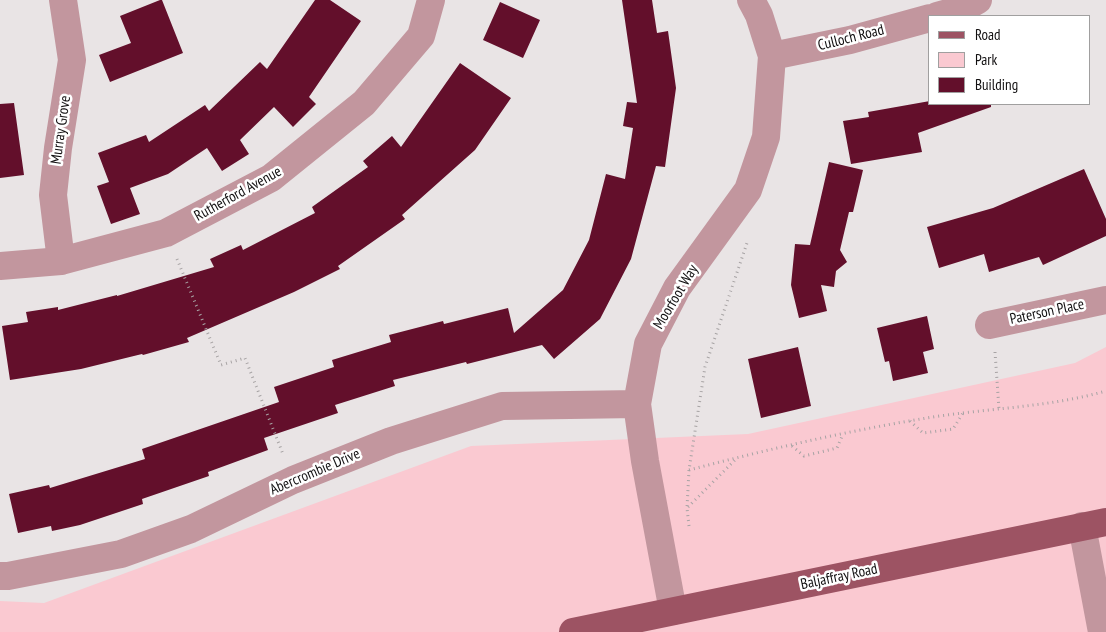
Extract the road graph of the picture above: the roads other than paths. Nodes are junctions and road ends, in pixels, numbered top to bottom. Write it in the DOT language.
graph roads {
  1 [pos="62,0"];
  2 [pos="431,0"];
  3 [pos="751,0"];
  4 [pos="978,0"];
  5 [pos="941,15"];
  6 [pos="928,19"];
  7 [pos="772,56"];
  8 [pos="60,261"];
  9 [pos="0,266"];
  10 [pos="1106,300"];
  11 [pos="988,325"];
  12 [pos="638,404"];
  13 [pos="1094,524"];
  14 [pos="0,576"];
  15 [pos="673,611"];
  16 [pos="573,632"];
  17 [pos="1102,632"];
  1 -- 8 [label="street, Murray Grove"];
  2 -- 8 [label="street, Rutherford Avenue"];
  3 -- 7 [label="street, Moorfoot Way"];
  4 -- 5 [label="street"];
  6 -- 7 [label="street, Culloch Road"];
  7 -- 12 [label="street, Moorfoot Way"];
  8 -- 9 [label="street, Rutherford Avenue"];
  10 -- 11 [label="street, Paterson Place"];
  12 -- 14 [label="street, Abercrombie Drive"];
  12 -- 15 [label="street, Moorfoot Way"];
  13 -- 15 [label="main road, Baljaffray Road"];
  13 -- 17 [label="street"];
  15 -- 16 [label="main road, Baljaffray Road"];
}
